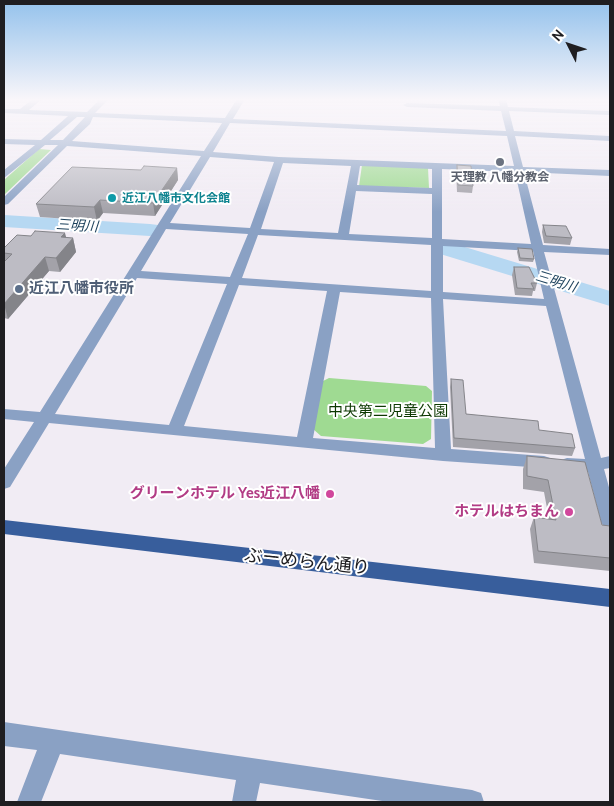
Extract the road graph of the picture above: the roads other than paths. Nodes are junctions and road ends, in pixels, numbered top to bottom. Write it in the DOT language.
graph roads {
  1 [pos="48,137"];
  2 [pos="72,137"];
  3 [pos="217,137"];
  4 [pos="513,137"];
  5 [pos="576,137"];
  6 [pos="610,138"];
  7 [pos="4,141"];
  8 [pos="41,142"];
  9 [pos="66,143"];
  10 [pos="206,155"];
  11 [pos="279,160"];
  12 [pos="356,163"];
  13 [pos="437,166"];
  14 [pos="520,169"];
  15 [pos="608,173"];
  16 [pos="4,175"];
  17 [pos="610,183"];
  18 [pos="353,188"];
  19 [pos="437,191"];
  20 [pos="4,202"];
  21 [pos="162,226"];
  22 [pos="256,230"];
  23 [pos="343,235"];
  24 [pos="437,241"];
  25 [pos="538,248"];
  26 [pos="610,252"];
  27 [pos="132,274"];
  28 [pos="235,281"];
  29 [pos="334,289"];
  30 [pos="437,296"];
  31 [pos="551,303"];
  32 [pos="4,414"];
  33 [pos="44,417"];
  34 [pos="174,430"];
  35 [pos="304,442"];
  36 [pos="443,455"];
  37 [pos="602,464"];
  38 [pos="4,483"];
  39 [pos="610,522"];
  40 [pos="4,527"];
  41 [pos="610,598"];
  42 [pos="4,734"];
  43 [pos="54,740"];
  44 [pos="250,769"];
  45 [pos="28,802"];
  46 [pos="244,802"];
  47 [pos="469,802"];
  1 -- 8 [label="street"];
  2 -- 9 [label="street"];
  3 -- 10 [label="street"];
  4 -- 14 [label="street"];
  5 -- 6 [label="street"];
  7 -- 8 [label="street"];
  8 -- 9 [label="street"];
  8 -- 16 [label="street"];
  9 -- 10 [label="street"];
  9 -- 20 [label="street"];
  10 -- 11 [label="street"];
  10 -- 21 [label="street"];
  11 -- 12 [label="street"];
  11 -- 22 [label="street"];
  12 -- 13 [label="street"];
  12 -- 18 [label="street"];
  13 -- 14 [label="street"];
  13 -- 19 [label="street"];
  14 -- 15 [label="street"];
  14 -- 25 [label="street"];
  15 -- 17 [label="street"];
  18 -- 19 [label="street"];
  18 -- 23 [label="street"];
  19 -- 24 [label="street"];
  21 -- 22 [label="street"];
  21 -- 27 [label="street"];
  22 -- 23 [label="street"];
  22 -- 28 [label="street"];
  23 -- 24 [label="street"];
  24 -- 25 [label="street"];
  24 -- 30 [label="street"];
  25 -- 26 [label="street"];
  25 -- 31 [label="street"];
  27 -- 28 [label="street"];
  27 -- 33 [label="street"];
  28 -- 29 [label="street"];
  28 -- 34 [label="street"];
  29 -- 30 [label="street"];
  29 -- 35 [label="street"];
  30 -- 31 [label="street"];
  30 -- 36 [label="street"];
  31 -- 37 [label="street"];
  32 -- 33 [label="street"];
  33 -- 34 [label="street"];
  33 -- 38 [label="street"];
  34 -- 35 [label="street"];
  35 -- 36 [label="street"];
  36 -- 37 [label="street"];
  37 -- 39 [label="street"];
  40 -- 41 [label="main road, ぶーめらん通り"];
  42 -- 43 [label="street"];
  43 -- 44 [label="street"];
  43 -- 45 [label="street"];
  44 -- 46 [label="street"];
  44 -- 47 [label="street"];
}
